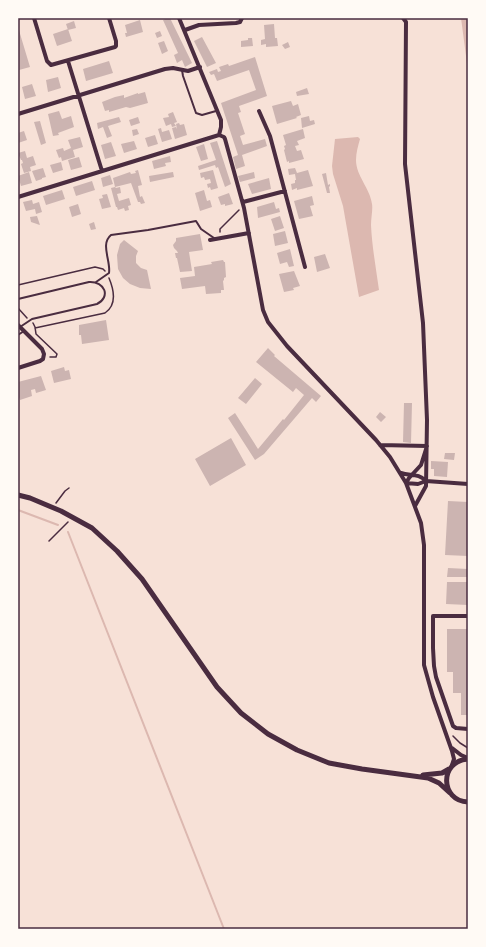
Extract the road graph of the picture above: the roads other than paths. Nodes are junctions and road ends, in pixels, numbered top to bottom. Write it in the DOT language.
graph roads {
  1 [pos="34,18"];
  2 [pos="110,18"];
  3 [pos="179,18"];
  4 [pos="242,18"];
  5 [pos="403,18"];
  6 [pos="185,30"];
  7 [pos="68,61"];
  8 [pos="200,67"];
  9 [pos="182,70"];
  10 [pos="79,96"];
  11 [pos="217,110"];
  12 [pos="259,111"];
  13 [pos="18,114"];
  14 [pos="219,135"];
  15 [pos="102,171"];
  16 [pos="285,191"];
  17 [pos="18,197"];
  18 [pos="243,202"];
  19 [pos="249,234"];
  20 [pos="215,239"];
  21 [pos="210,240"];
  22 [pos="305,267"];
  23 [pos="96,282"];
  24 [pos="18,299"];
  25 [pos="19,326"];
  26 [pos="24,331"];
  27 [pos="18,335"];
  28 [pos="18,368"];
  29 [pos="380,445"];
  30 [pos="426,446"];
  31 [pos="400,473"];
  32 [pos="412,474"];
  33 [pos="426,481"];
  34 [pos="406,483"];
  35 [pos="468,484"];
  36 [pos="18,495"];
  37 [pos="415,506"];
  38 [pos="468,616"];
  39 [pos="468,729"];
  40 [pos="450,746"];
  41 [pos="468,759"];
  42 [pos="452,766"];
  43 [pos="412,775"];
  44 [pos="450,793"];
  45 [pos="468,802"];
  1 -- 7 [label="street"];
  2 -- 7 [label="street"];
  3 -- 6 [label="street"];
  4 -- 6 [label="street"];
  5 -- 30 [label="street"];
  6 -- 8 [label="street"];
  7 -- 10 [label="street"];
  8 -- 9 [label="street"];
  8 -- 11 [label="street"];
  9 -- 10 [label="street"];
  9 -- 11 [label="lane"];
  10 -- 13 [label="street"];
  10 -- 15 [label="street"];
  11 -- 14 [label="street"];
  12 -- 16 [label="street"];
  14 -- 15 [label="street"];
  14 -- 18 [label="street"];
  15 -- 17 [label="street"];
  16 -- 18 [label="street"];
  16 -- 22 [label="street"];
  18 -- 19 [label="street"];
  19 -- 20 [label="street"];
  19 -- 29 [label="street"];
  20 -- 21 [label="street"];
  20 -- 23 [label="lane"];
  23 -- 24 [label="lane"];
  23 -- 25 [label="lane"];
  25 -- 26 [label="street"];
  26 -- 27 [label="lane"];
  26 -- 28 [label="street"];
  29 -- 30 [label="street"];
  29 -- 31 [label="street"];
  30 -- 32 [label="street"];
  30 -- 33 [label="street"];
  31 -- 32 [label="street"];
  31 -- 34 [label="street"];
  32 -- 33 [label="street"];
  32 -- 34 [label="street"];
  33 -- 34 [label="street"];
  33 -- 35 [label="street"];
  33 -- 37 [label="street"];
  34 -- 37 [label="street"];
  36 -- 43 [label="street"];
  37 -- 40 [label="street"];
  38 -- 39 [label="street"];
  40 -- 41 [label="street"];
  40 -- 42 [label="street"];
  41 -- 42 [label="street"];
  42 -- 43 [label="street"];
  42 -- 44 [label="street"];
  43 -- 44 [label="street"];
  44 -- 45 [label="street"];
}
